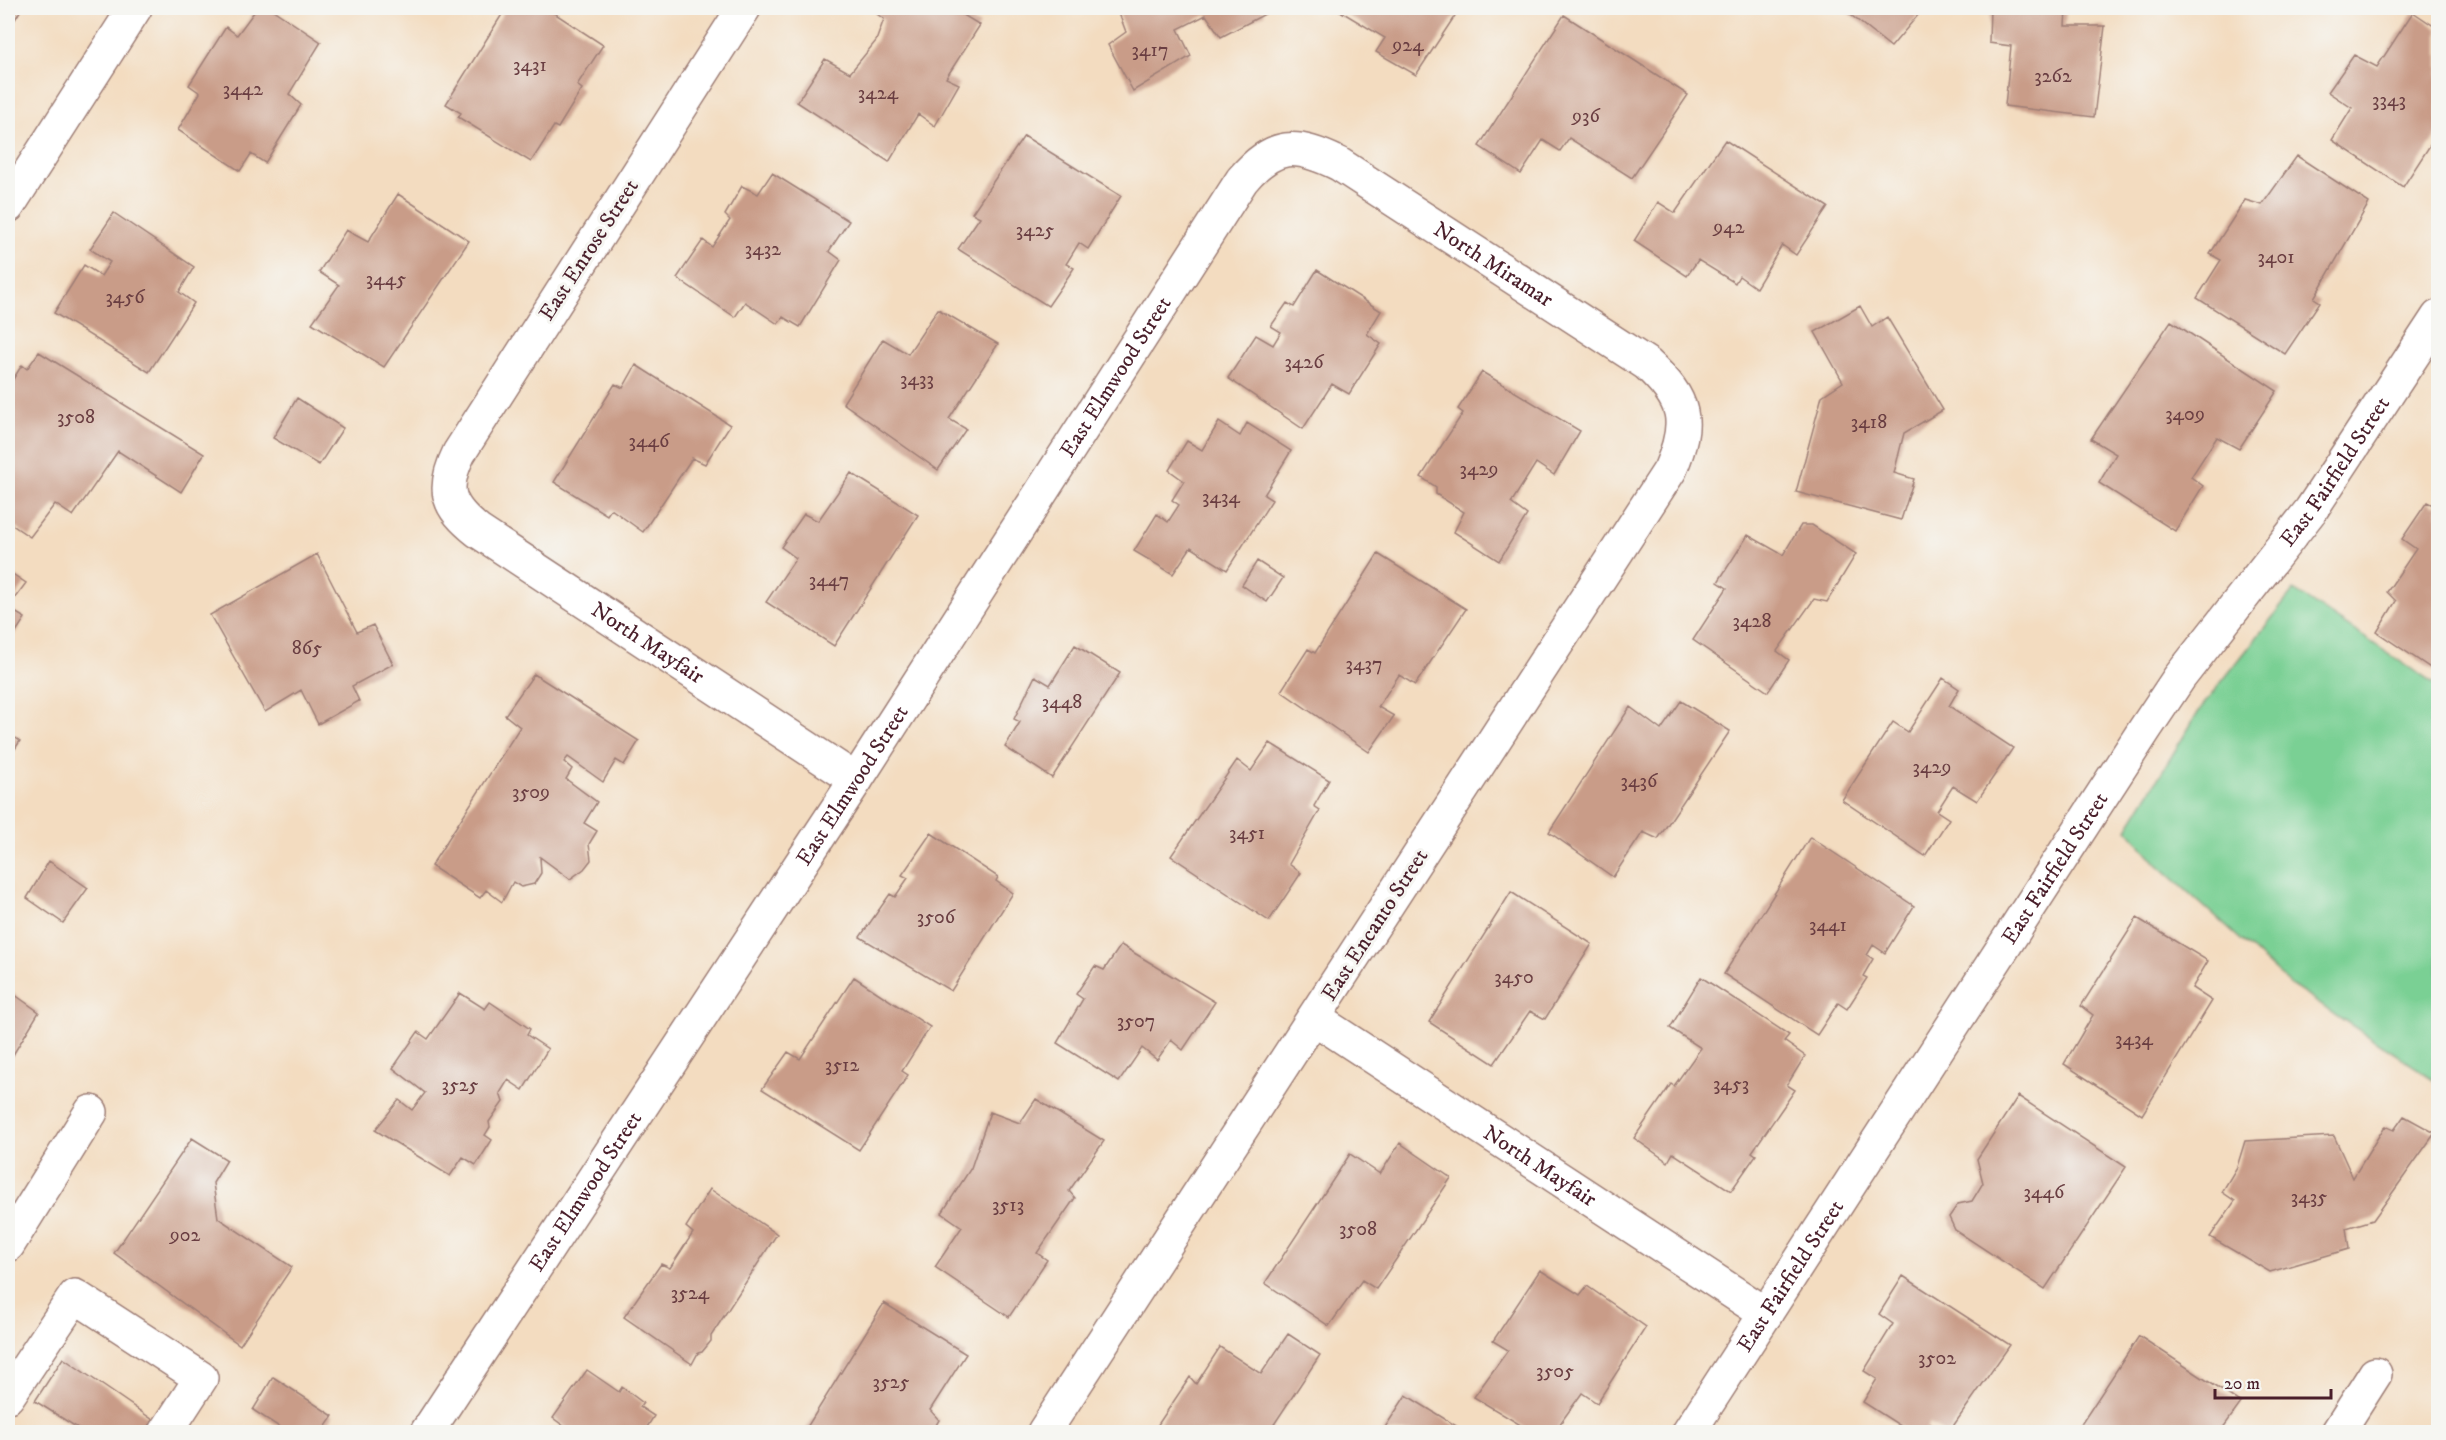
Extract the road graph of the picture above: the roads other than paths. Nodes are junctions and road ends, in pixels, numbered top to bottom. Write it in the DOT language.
graph roads {
  1 [pos="135,8"];
  2 [pos="744,8"];
  3 [pos="1285,148"];
  4 [pos="8,206"];
  5 [pos="2439,317"];
  6 [pos="1682,409"];
  7 [pos="449,497"];
  8 [pos="856,780"];
  9 [pos="1314,1018"];
  10 [pos="91,1112"];
  11 [pos="8,1245"];
  12 [pos="1766,1314"];
  13 [pos="2375,1374"];
  14 [pos="8,1396"];
  15 [pos="166,1432"];
  16 [pos="427,1432"];
  17 [pos="1044,1432"];
  18 [pos="1689,1432"];
  19 [pos="2338,1432"];
  1 -- 4 [label="street"];
  2 -- 7 [label="street, East Enrose Street"];
  3 -- 6 [label="street, North Miramar"];
  3 -- 8 [label="street, East Elmwood Street"];
  5 -- 12 [label="street, East Fairfield Street"];
  6 -- 9 [label="street, East Encanto Street"];
  7 -- 8 [label="street, North Mayfair"];
  8 -- 16 [label="street, East Elmwood Street"];
  9 -- 12 [label="street, North Mayfair"];
  9 -- 17 [label="street, East Encanto Street"];
  10 -- 11 [label="street"];
  12 -- 18 [label="street, East Fairfield Street"];
  13 -- 19 [label="street"];
  14 -- 15 [label="street"];
}
